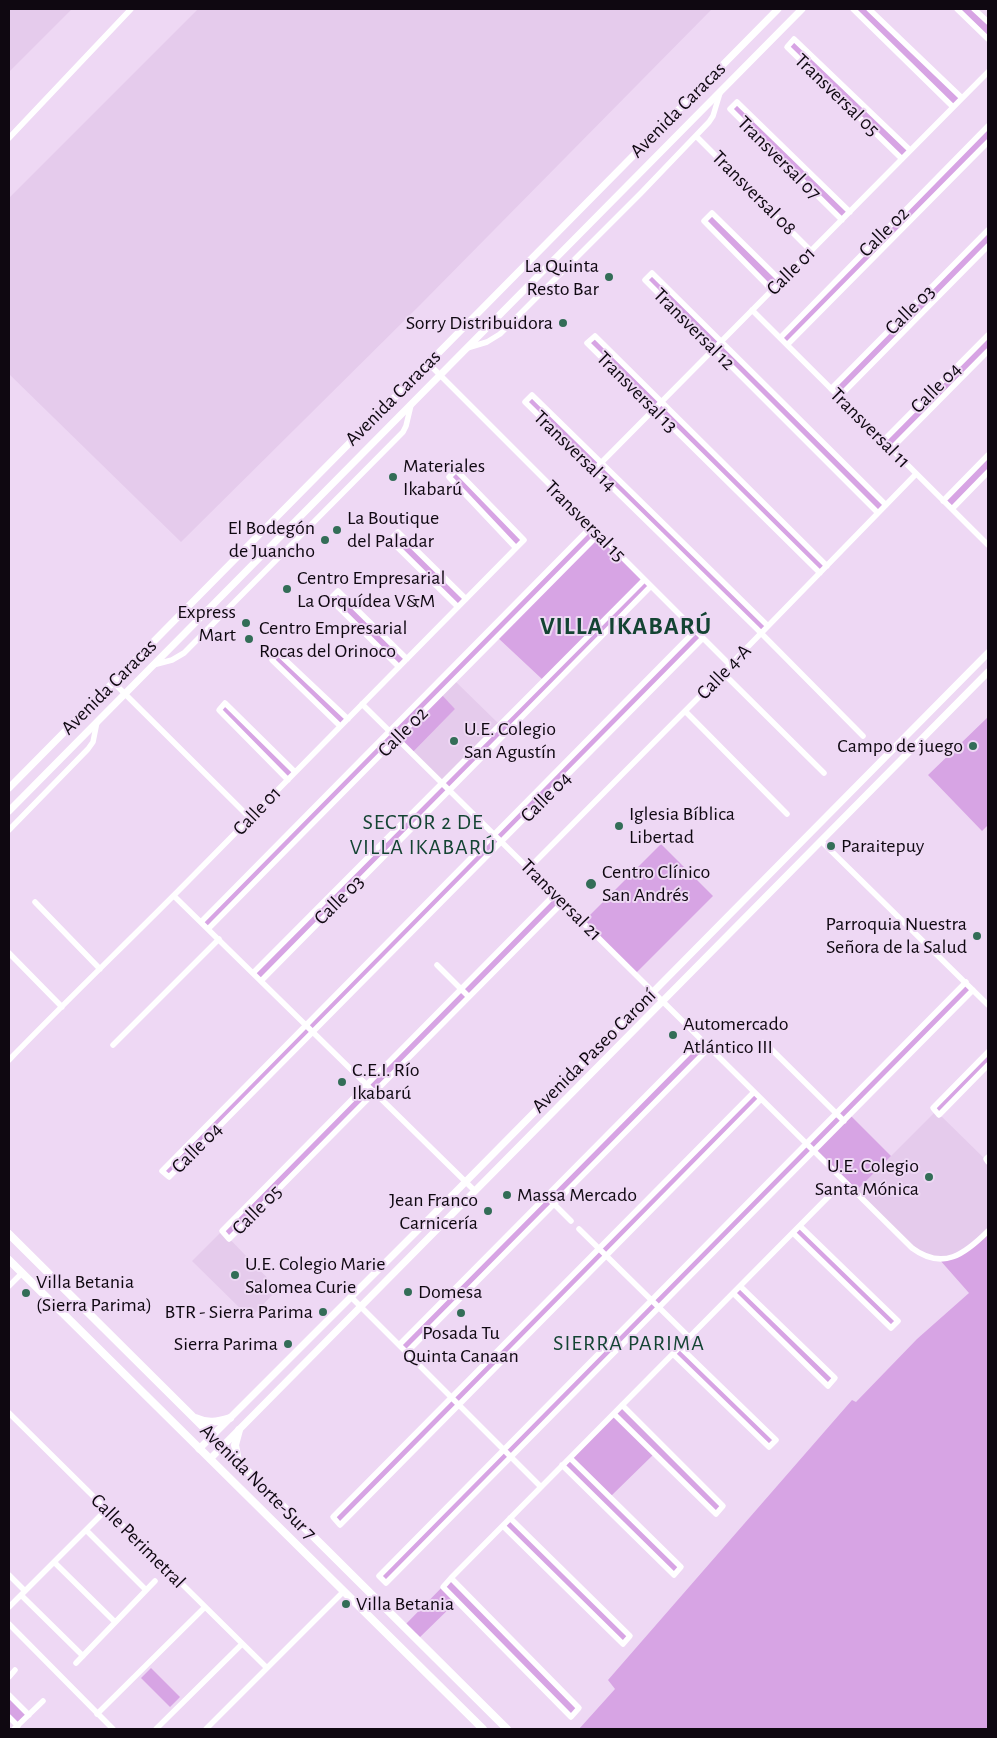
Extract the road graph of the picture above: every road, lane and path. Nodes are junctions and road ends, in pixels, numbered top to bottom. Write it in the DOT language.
graph roads {
  1 [pos="131,9"];
  2 [pos="778,9"];
  3 [pos="802,9"];
  4 [pos="853,9"];
  5 [pos="869,9"];
  6 [pos="957,9"];
  7 [pos="974,9"];
  8 [pos="988,22"];
  9 [pos="988,39"];
  10 [pos="988,72"];
  11 [pos="720,93"];
  12 [pos="962,98"];
  13 [pos="953,107"];
  14 [pos="988,126"];
  15 [pos="696,136"];
  16 [pos="9,138"];
  17 [pos="988,142"];
  18 [pos="910,150"];
  19 [pos="902,159"];
  20 [pos="850,212"];
  21 [pos="842,220"];
  22 [pos="988,230"];
  23 [pos="872,244"];
  24 [pos="988,246"];
  25 [pos="811,251"];
  26 [pos="880,251"];
  27 [pos="781,281"];
  28 [pos="772,290"];
  29 [pos="925,294"];
  30 [pos="933,302"];
  31 [pos="752,310"];
  32 [pos="988,336"];
  33 [pos="780,338"];
  34 [pos="878,341"];
  35 [pos="721,342"];
  36 [pos="787,345"];
  37 [pos="467,348"];
  38 [pos="714,349"];
  39 [pos="886,349"];
  40 [pos="974,350"];
  41 [pos="988,351"];
  42 [pos="982,357"];
  43 [pos="428,364"];
  44 [pos="440,376"];
  45 [pos="831,389"];
  46 [pos="839,397"];
  47 [pos="662,402"];
  48 [pos="411,405"];
  49 [pos="654,409"];
  50 [pos="803,423"];
  51 [pos="796,430"];
  52 [pos="883,441"];
  53 [pos="703,443"];
  54 [pos="891,449"];
  55 [pos="696,450"];
  56 [pos="988,456"];
  57 [pos="601,463"];
  58 [pos="594,470"];
  59 [pos="988,472"];
  60 [pos="916,474"];
  61 [pos="743,482"];
  62 [pos="735,489"];
  63 [pos="943,501"];
  64 [pos="886,505"];
  65 [pos="952,509"];
  66 [pos="651,511"];
  67 [pos="878,513"];
  68 [pos="644,518"];
  69 [pos="590,527"];
  70 [pos="598,535"];
  71 [pos="685,544"];
  72 [pos="988,545"];
  73 [pos="516,548"];
  74 [pos="678,551"];
  75 [pos="554,563"];
  76 [pos="827,566"];
  77 [pos="562,571"];
  78 [pos="820,573"];
  79 [pos="644,580"];
  80 [pos="725,584"];
  81 [pos="651,586"];
  82 [pos="718,590"];
  83 [pos="466,599"];
  84 [pos="458,607"];
  85 [pos="768,626"];
  86 [pos="489,630"];
  87 [pos="695,631"];
  88 [pos="761,633"];
  89 [pos="497,637"];
  90 [pos="703,638"];
  91 [pos="988,653"];
  92 [pos="407,659"];
  93 [pos="153,665"];
  94 [pos="730,665"];
  95 [pos="399,667"];
  96 [pos="988,672"];
  97 [pos="723,673"];
  98 [pos="543,681"];
  99 [pos="114,683"];
  100 [pos="550,688"];
  101 [pos="124,694"];
  102 [pos="362,704"];
  103 [pos="685,711"];
  104 [pos="348,719"];
  105 [pos="97,722"];
  106 [pos="340,726"];
  107 [pos="390,731"];
  108 [pos="594,733"];
  109 [pos="863,736"];
  110 [pos="397,738"];
  111 [pos="602,740"];
  112 [pos="359,762"];
  113 [pos="366,769"];
  114 [pos="295,772"];
  115 [pos="824,773"];
  116 [pos="288,780"];
  117 [pos="442,782"];
  118 [pos="9,788"];
  119 [pos="449,789"];
  120 [pos="9,811"];
  121 [pos="787,814"];
  122 [pos="250,818"];
  123 [pos="295,827"];
  124 [pos="9,830"];
  125 [pos="302,834"];
  126 [pos="494,834"];
  127 [pos="821,841"];
  128 [pos="502,842"];
  129 [pos="529,868"];
  130 [pos="346,878"];
  131 [pos="354,885"];
  132 [pos="555,894"];
  133 [pos="174,896"];
  134 [pos="35,902"];
  135 [pos="563,902"];
  136 [pos="218,905"];
  137 [pos="225,912"];
  138 [pos="201,922"];
  139 [pos="208,929"];
  140 [pos="400,929"];
  141 [pos="408,937"];
  142 [pos="218,939"];
  143 [pos="275,950"];
  144 [pos="9,953"];
  145 [pos="283,958"];
  146 [pos="438,965"];
  147 [pos="100,969"];
  148 [pos="253,973"];
  149 [pos="261,981"];
  150 [pos="347,982"];
  151 [pos="966,982"];
  152 [pos="461,989"];
  153 [pos="355,990"];
  154 [pos="973,990"];
  155 [pos="653,992"];
  156 [pos="469,997"];
  157 [pos="663,1002"];
  158 [pos="988,1005"];
  159 [pos="62,1007"];
  160 [pos="305,1024"];
  161 [pos="313,1032"];
  162 [pos="701,1040"];
  163 [pos="764,1042"];
  164 [pos="113,1045"];
  165 [pos="709,1048"];
  166 [pos="988,1052"];
  167 [pos="9,1060"];
  168 [pos="887,1062"];
  169 [pos="988,1066"];
  170 [pos="894,1070"];
  171 [pos="367,1084"];
  172 [pos="374,1092"];
  173 [pos="754,1092"];
  174 [pos="761,1099"];
  175 [pos="837,1114"];
  176 [pos="625,1116"];
  177 [pos="844,1121"];
  178 [pos="633,1124"];
  179 [pos="806,1144"];
  180 [pos="813,1151"];
  181 [pos="988,1157"];
  182 [pos="988,1162"];
  183 [pos="679,1168"];
  184 [pos="687,1174"];
  185 [pos="465,1182"];
  186 [pos="836,1190"];
  187 [pos="475,1191"];
  188 [pos="546,1196"];
  189 [pos="554,1204"];
  190 [pos="571,1221"];
  191 [pos="728,1223"];
  192 [pos="800,1226"];
  193 [pos="579,1229"];
  194 [pos="736,1230"];
  195 [pos="988,1231"];
  196 [pos="793,1233"];
  197 [pos="9,1234"];
  198 [pos="600,1248"];
  199 [pos="607,1255"];
  200 [pos="9,1260"];
  201 [pos="471,1272"];
  202 [pos="22,1273"];
  203 [pos="479,1280"];
  204 [pos="9,1286"];
  205 [pos="740,1286"];
  206 [pos="733,1293"];
  207 [pos="351,1297"];
  208 [pos="652,1300"];
  209 [pos="360,1306"];
  210 [pos="659,1307"];
  211 [pos="527,1321"];
  212 [pos="534,1328"];
  213 [pos="690,1337"];
  214 [pos="399,1345"];
  215 [pos="680,1347"];
  216 [pos="406,1353"];
  217 [pos="673,1354"];
  218 [pos="582,1371"];
  219 [pos="589,1378"];
  220 [pos="451,1398"];
  221 [pos="459,1405"];
  222 [pos="622,1405"];
  223 [pos="9,1413"];
  224 [pos="614,1414"];
  225 [pos="191,1416"];
  226 [pos="230,1418"];
  227 [pos="239,1430"];
  228 [pos="212,1436"];
  229 [pos="222,1446"];
  230 [pos="199,1448"];
  231 [pos="504,1450"];
  232 [pos="511,1457"];
  233 [pos="570,1458"];
  234 [pos="210,1459"];
  235 [pos="239,1463"];
  236 [pos="562,1465"];
  237 [pos="541,1487"];
  238 [pos="106,1510"];
  239 [pos="510,1518"];
  240 [pos="503,1526"];
  241 [pos="86,1530"];
  242 [pos="54,1562"];
  243 [pos="9,1575"];
  244 [pos="451,1578"];
  245 [pos="155,1581"];
  246 [pos="146,1590"];
  247 [pos="344,1592"];
  248 [pos="23,1593"];
  249 [pos="9,1607"];
  250 [pos="205,1607"];
  251 [pos="115,1622"];
  252 [pos="9,1624"];
  253 [pos="242,1644"];
  254 [pos="83,1656"];
  255 [pos="76,1663"];
  256 [pos="267,1668"];
  257 [pos="15,1670"];
  258 [pos="9,1677"];
  259 [pos="9,1695"];
  260 [pos="43,1701"];
  261 [pos="97,1714"];
  262 [pos="29,1715"];
  263 [pos="9,1717"];
  264 [pos="16,1728"];
  265 [pos="113,1729"];
  266 [pos="156,1729"];
  267 [pos="206,1729"];
  268 [pos="483,1729"];
  269 [pos="508,1729"];
  1 -- 16 [label="street"];
  2 -- 43 [label="street, Avenida Caracas"];
  3 -- 11 [label="street, Avenida Caracas"];
  4 -- 13 [label="street"];
  5 -- 12 [label="street"];
  6 -- 9 [label="street"];
  7 -- 8 [label="street"];
  10 -- 12 [label="street, Calle 01"];
  11 -- 15 [label="street, Avenida Caracas"];
  11 -- 37 [label="street, Avenida Caracas"];
  12 -- 13 [label="street, Calle 01"];
  13 -- 18 [label="street, Calle 01"];
  14 -- 23 [label="street, Calle 02"];
  15 -- 25 [label="street, Transversal 08"];
  15 -- 37 [label="street, Avenida Caracas"];
  17 -- 26 [label="street, Calle 02"];
  18 -- 19 [label="street, Calle 01"];
  18 -- 19 [label="street, Transversal 05"];
  19 -- 20 [label="street, Calle 01"];
  20 -- 21 [label="street, Calle 01"];
  20 -- 21 [label="street, Transversal 07"];
  21 -- 25 [label="street, Calle 01"];
  22 -- 29 [label="street, Calle 03"];
  23 -- 26 [label="street"];
  23 -- 33 [label="street, Calle 02"];
  24 -- 30 [label="street, Calle 03"];
  25 -- 27 [label="street, Calle 01"];
  26 -- 36 [label="street, Calle 02"];
  27 -- 28 [label="street, Calle 01"];
  27 -- 28 [label="street"];
  28 -- 31 [label="street, Calle 01"];
  29 -- 30 [label="street"];
  29 -- 34 [label="street, Calle 03"];
  30 -- 39 [label="street, Calle 03"];
  31 -- 33 [label="street, Transversal 11"];
  31 -- 35 [label="street, Calle 01"];
  32 -- 40 [label="street, Calle 04"];
  33 -- 36 [label="street, Transversal 11"];
  34 -- 39 [label="street"];
  34 -- 45 [label="street, Calle 03"];
  35 -- 38 [label="street, Calle 01"];
  35 -- 38 [label="street, Transversal 12"];
  35 -- 50 [label="street, Transversal 12"];
  36 -- 45 [label="street, Transversal 11"];
  37 -- 44 [label="street, Avenida Caracas"];
  38 -- 47 [label="street, Calle 01"];
  38 -- 51 [label="street, Transversal 12"];
  39 -- 46 [label="street, Calle 03"];
  40 -- 42 [label="street"];
  40 -- 52 [label="street, Calle 04"];
  41 -- 42 [label="street, Calle 04"];
  42 -- 54 [label="street, Calle 04"];
  43 -- 44 [label="street, Transversal 15"];
  43 -- 99 [label="street, Avenida Caracas"];
  44 -- 48 [label="street, Avenida Caracas"];
  44 -- 69 [label="street, Transversal 15"];
  45 -- 46 [label="street, Transversal 11"];
  46 -- 52 [label="street, Transversal 11"];
  47 -- 49 [label="street, Calle 01"];
  47 -- 49 [label="street, Transversal 13"];
  47 -- 53 [label="street, Transversal 13"];
  48 -- 93 [label="street, Avenida Caracas"];
  48 -- 93 [label="street, Avenida Caracas"];
  49 -- 55 [label="street, Transversal 13"];
  49 -- 57 [label="street, Calle 01"];
  50 -- 51 [label="street"];
  50 -- 64 [label="street, Transversal 12"];
  51 -- 67 [label="street, Transversal 12"];
  52 -- 54 [label="street, Transversal 11"];
  53 -- 55 [label="street"];
  53 -- 61 [label="street, Transversal 13"];
  54 -- 60 [label="street, Transversal 11"];
  55 -- 62 [label="street, Transversal 13"];
  56 -- 63 [label="street"];
  57 -- 58 [label="street, Calle 01"];
  57 -- 58 [label="street, Transversal 14"];
  57 -- 66 [label="street, Transversal 14"];
  58 -- 68 [label="street, Transversal 14"];
  59 -- 65 [label="street"];
  60 -- 63 [label="street, Transversal 11"];
  60 -- 64 [label="street, Calle 4-A"];
  61 -- 62 [label="street"];
  61 -- 76 [label="street, Transversal 13"];
  62 -- 78 [label="street, Transversal 13"];
  63 -- 65 [label="street, Transversal 11"];
  64 -- 67 [label="street, Calle 4-A"];
  65 -- 72 [label="street, Transversal 11"];
  66 -- 68 [label="street"];
  66 -- 71 [label="street, Transversal 14"];
  67 -- 76 [label="street, Calle 4-A"];
  68 -- 74 [label="street, Transversal 14"];
  69 -- 70 [label="street, Transversal 15"];
  69 -- 75 [label="street, Calle 02"];
  70 -- 77 [label="street, Calle 02"];
  70 -- 79 [label="street, Transversal 15"];
  71 -- 74 [label="street"];
  71 -- 80 [label="street, Transversal 14"];
  73 -- 73 [label="street, Calle 01"];
  73 -- 83 [label="street, Calle 01"];
  74 -- 82 [label="street, Transversal 14"];
  75 -- 77 [label="street"];
  75 -- 86 [label="street, Calle 02"];
  76 -- 78 [label="street, Calle 4-A"];
  77 -- 89 [label="street, Calle 02"];
  78 -- 85 [label="street, Calle 4-A"];
  79 -- 81 [label="street, Transversal 15"];
  79 -- 98 [label="street, Calle 03"];
  80 -- 82 [label="street"];
  80 -- 85 [label="street, Transversal 14"];
  81 -- 87 [label="street, Transversal 15"];
  81 -- 100 [label="street, Calle 03"];
  82 -- 88 [label="street, Transversal 14"];
  83 -- 84 [label="street, Calle 01"];
  83 -- 84 [label="street"];
  84 -- 92 [label="street, Calle 01"];
  85 -- 88 [label="street, Calle 4-A"];
  86 -- 89 [label="street"];
  86 -- 107 [label="street, Calle 02"];
  87 -- 90 [label="street, Transversal 15"];
  87 -- 108 [label="street, Calle 04"];
  88 -- 94 [label="street, Calle 4-A"];
  88 -- 109 [label="street, Transversal 14"];
  89 -- 110 [label="street, Calle 02"];
  90 -- 94 [label="street, Transversal 15"];
  90 -- 111 [label="street, Calle 04"];
  91 -- 155 [label="street, Avenida Paseo Caroní"];
  92 -- 95 [label="street, Calle 01"];
  92 -- 95 [label="street"];
  93 -- 101 [label="street, Avenida Caracas"];
  94 -- 97 [label="street, Calle 4-A"];
  95 -- 102 [label="street, Calle 01"];
  96 -- 127 [label="street, Avenida Paseo Caroní"];
  97 -- 103 [label="street, Calle 4-A"];
  97 -- 115 [label="street"];
  98 -- 100 [label="street"];
  98 -- 117 [label="street, Calle 03"];
  99 -- 101 [label="street"];
  99 -- 118 [label="street, Avenida Caracas"];
  100 -- 119 [label="street, Calle 03"];
  101 -- 105 [label="street, Avenida Caracas"];
  101 -- 122 [label="street"];
  102 -- 104 [label="street, Calle 01"];
  102 -- 107 [label="street, Transversal 21"];
  103 -- 121 [label="street"];
  103 -- 129 [label="street, Calle 4-A"];
  104 -- 106 [label="street, Calle 01"];
  104 -- 106 [label="street"];
  105 -- 120 [label="street, Avenida Caracas"];
  105 -- 124 [label="street, Avenida Caracas"];
  106 -- 114 [label="street, Calle 01"];
  107 -- 110 [label="street, Transversal 21"];
  107 -- 112 [label="street, Calle 02"];
  108 -- 111 [label="street"];
  108 -- 126 [label="street, Calle 04"];
  110 -- 113 [label="street, Calle 02"];
  110 -- 117 [label="street, Transversal 21"];
  111 -- 128 [label="street, Calle 04"];
  112 -- 113 [label="street"];
  112 -- 123 [label="street, Calle 02"];
  113 -- 125 [label="street, Calle 02"];
  114 -- 116 [label="street, Calle 01"];
  114 -- 116 [label="street"];
  116 -- 122 [label="street, Calle 01"];
  117 -- 119 [label="street, Transversal 21"];
  117 -- 130 [label="street, Calle 03"];
  119 -- 126 [label="street, Transversal 21"];
  119 -- 131 [label="street, Calle 03"];
  122 -- 133 [label="street, Calle 01"];
  123 -- 125 [label="street"];
  123 -- 136 [label="street, Calle 02"];
  125 -- 137 [label="street, Calle 02"];
  126 -- 128 [label="street, Transversal 21"];
  126 -- 140 [label="street, Calle 04"];
  127 -- 151 [label="street"];
  127 -- 157 [label="street, Avenida Paseo Caroní"];
  128 -- 129 [label="street, Transversal 21"];
  128 -- 141 [label="street, Calle 04"];
  129 -- 132 [label="street, Transversal 21"];
  130 -- 131 [label="street"];
  130 -- 143 [label="street, Calle 03"];
  131 -- 145 [label="street, Calle 03"];
  132 -- 135 [label="street, Transversal 21"];
  132 -- 152 [label="street, Calle 05"];
  133 -- 138 [label="street"];
  133 -- 147 [label="street, Calle 01"];
  134 -- 147 [label="street"];
  135 -- 155 [label="street, Transversal 21"];
  135 -- 156 [label="street, Calle 05"];
  136 -- 137 [label="street"];
  136 -- 138 [label="street, Calle 02"];
  137 -- 139 [label="street, Calle 02"];
  138 -- 139 [label="street"];
  139 -- 142 [label="street"];
  140 -- 141 [label="street"];
  140 -- 150 [label="street, Calle 04"];
  141 -- 153 [label="street, Calle 04"];
  142 -- 148 [label="street"];
  142 -- 164 [label="street"];
  143 -- 145 [label="street"];
  143 -- 148 [label="street, Calle 03"];
  144 -- 159 [label="street"];
  145 -- 149 [label="street, Calle 03"];
  146 -- 152 [label="street"];
  147 -- 159 [label="street, Calle 01"];
  148 -- 149 [label="street"];
  149 -- 160 [label="street"];
  150 -- 153 [label="street"];
  150 -- 160 [label="street, Calle 04"];
  151 -- 154 [label="street"];
  151 -- 168 [label="street"];
  152 -- 156 [label="street"];
  152 -- 171 [label="street, Calle 05"];
  153 -- 161 [label="street, Calle 04"];
  154 -- 158 [label="street"];
  154 -- 170 [label="street"];
  155 -- 157 [label="street, Transversal 21"];
  155 -- 185 [label="street, Avenida Paseo Caroní"];
  156 -- 172 [label="street, Calle 05"];
  157 -- 162 [label="street, Transversal 21"];
  157 -- 187 [label="street, Avenida Paseo Caroní"];
  159 -- 167 [label="street, Calle 01"];
  160 -- 161 [label="street"];
  160 -- 161 [label="street, Calle 04"];
  161 -- 171 [label="street"];
  162 -- 165 [label="street, Transversal 21"];
  162 -- 176 [label="street"];
  163 -- 175 [label="street"];
  165 -- 173 [label="street, Transversal 21"];
  165 -- 178 [label="street"];
  166 -- 169 [label="street"];
  168 -- 170 [label="street"];
  168 -- 175 [label="street"];
  170 -- 177 [label="street"];
  171 -- 172 [label="street"];
  171 -- 172 [label="street, Calle 05"];
  172 -- 185 [label="street"];
  173 -- 174 [label="street, Transversal 21"];
  173 -- 183 [label="street"];
  174 -- 179 [label="street, Transversal 21"];
  174 -- 184 [label="street"];
  175 -- 177 [label="street"];
  175 -- 179 [label="street"];
  176 -- 178 [label="street"];
  176 -- 188 [label="street"];
  177 -- 180 [label="street"];
  178 -- 189 [label="street"];
  179 -- 180 [label="street, Transversal 21"];
  179 -- 191 [label="street"];
  180 -- 194 [label="street"];
  180 -- 195 [label="street, Transversal 21"];
  181 -- 182 [label="street"];
  183 -- 184 [label="street"];
  183 -- 198 [label="street"];
  184 -- 199 [label="street"];
  185 -- 187 [label="street"];
  185 -- 207 [label="street, Avenida Paseo Caroní"];
  186 -- 192 [label="street"];
  187 -- 209 [label="street, Avenida Paseo Caroní"];
  188 -- 189 [label="street"];
  188 -- 201 [label="street"];
  189 -- 190 [label="street"];
  189 -- 203 [label="street"];
  191 -- 194 [label="street"];
  191 -- 208 [label="street"];
  192 -- 196 [label="street"];
  192 -- 196 [label="street"];
  193 -- 198 [label="street"];
  194 -- 210 [label="street"];
  196 -- 205 [label="street"];
  197 -- 225 [label="main road, Avenida Norte-Sur 7"];
  198 -- 199 [label="street"];
  198 -- 211 [label="street"];
  199 -- 208 [label="street"];
  199 -- 212 [label="street"];
  200 -- 202 [label="main road, Avenida Norte-Sur 7"];
  201 -- 203 [label="street"];
  201 -- 214 [label="street"];
  202 -- 204 [label="street"];
  202 -- 230 [label="main road, Avenida Norte-Sur 7"];
  203 -- 216 [label="street"];
  205 -- 206 [label="street"];
  205 -- 206 [label="street"];
  206 -- 213 [label="street"];
  207 -- 209 [label="street"];
  207 -- 226 [label="street, Avenida Paseo Caroní"];
  208 -- 210 [label="street"];
  208 -- 218 [label="street"];
  209 -- 214 [label="street"];
  209 -- 227 [label="street, Avenida Paseo Caroní"];
  210 -- 213 [label="street"];
  210 -- 219 [label="street"];
  211 -- 212 [label="street"];
  211 -- 220 [label="street"];
  212 -- 221 [label="street"];
  213 -- 215 [label="street"];
  214 -- 216 [label="street"];
  215 -- 217 [label="street"];
  215 -- 217 [label="street"];
  216 -- 220 [label="street"];
  217 -- 222 [label="street"];
  218 -- 219 [label="street"];
  218 -- 231 [label="street"];
  219 -- 232 [label="street"];
  220 -- 221 [label="street"];
  220 -- 221 [label="street"];
  221 -- 231 [label="street"];
  222 -- 224 [label="street"];
  222 -- 224 [label="street"];
  223 -- 238 [label="street, Calle Perimetral"];
  224 -- 233 [label="street"];
  225 -- 226 [label="main road"];
  225 -- 228 [label="main road, Avenida Norte-Sur 7"];
  226 -- 228 [label="street, Avenida Paseo Caroní"];
  227 -- 229 [label="street, Avenida Paseo Caroní"];
  227 -- 235 [label="main road"];
  228 -- 229 [label="main road, Avenida Norte-Sur 7"];
  228 -- 230 [label="street, Avenida Paseo Caroní"];
  229 -- 234 [label="street, Avenida Paseo Caroní"];
  229 -- 235 [label="main road, Avenida Norte-Sur 7"];
  230 -- 234 [label="main road, Avenida Norte-Sur 7"];
  231 -- 232 [label="street"];
  231 -- 232 [label="street"];
  232 -- 237 [label="street"];
  233 -- 236 [label="street"];
  233 -- 236 [label="street"];
  234 -- 247 [label="main road, Avenida Norte-Sur 7"];
  235 -- 269 [label="main road, Avenida Norte-Sur 7"];
  236 -- 237 [label="street"];
  237 -- 239 [label="street"];
  238 -- 241 [label="street"];
  238 -- 250 [label="street, Calle Perimetral"];
  239 -- 240 [label="street"];
  239 -- 240 [label="street"];
  240 -- 244 [label="street"];
  241 -- 242 [label="street"];
  241 -- 246 [label="street"];
  242 -- 248 [label="street"];
  242 -- 251 [label="street"];
  243 -- 248 [label="street"];
  244 -- 244 [label="street"];
  245 -- 246 [label="street"];
  246 -- 251 [label="street"];
  247 -- 256 [label="street"];
  247 -- 268 [label="main road, Avenida Norte-Sur 7"];
  248 -- 249 [label="street"];
  248 -- 254 [label="street"];
  250 -- 253 [label="street, Calle Perimetral"];
  250 -- 261 [label="street"];
  251 -- 254 [label="street"];
  252 -- 261 [label="street"];
  253 -- 256 [label="street, Calle Perimetral"];
  253 -- 266 [label="street"];
  254 -- 255 [label="street"];
  256 -- 267 [label="street"];
  257 -- 258 [label="street"];
  259 -- 262 [label="street"];
  260 -- 262 [label="street"];
  261 -- 265 [label="street"];
  262 -- 264 [label="street"];
  263 -- 264 [label="street"];
}
